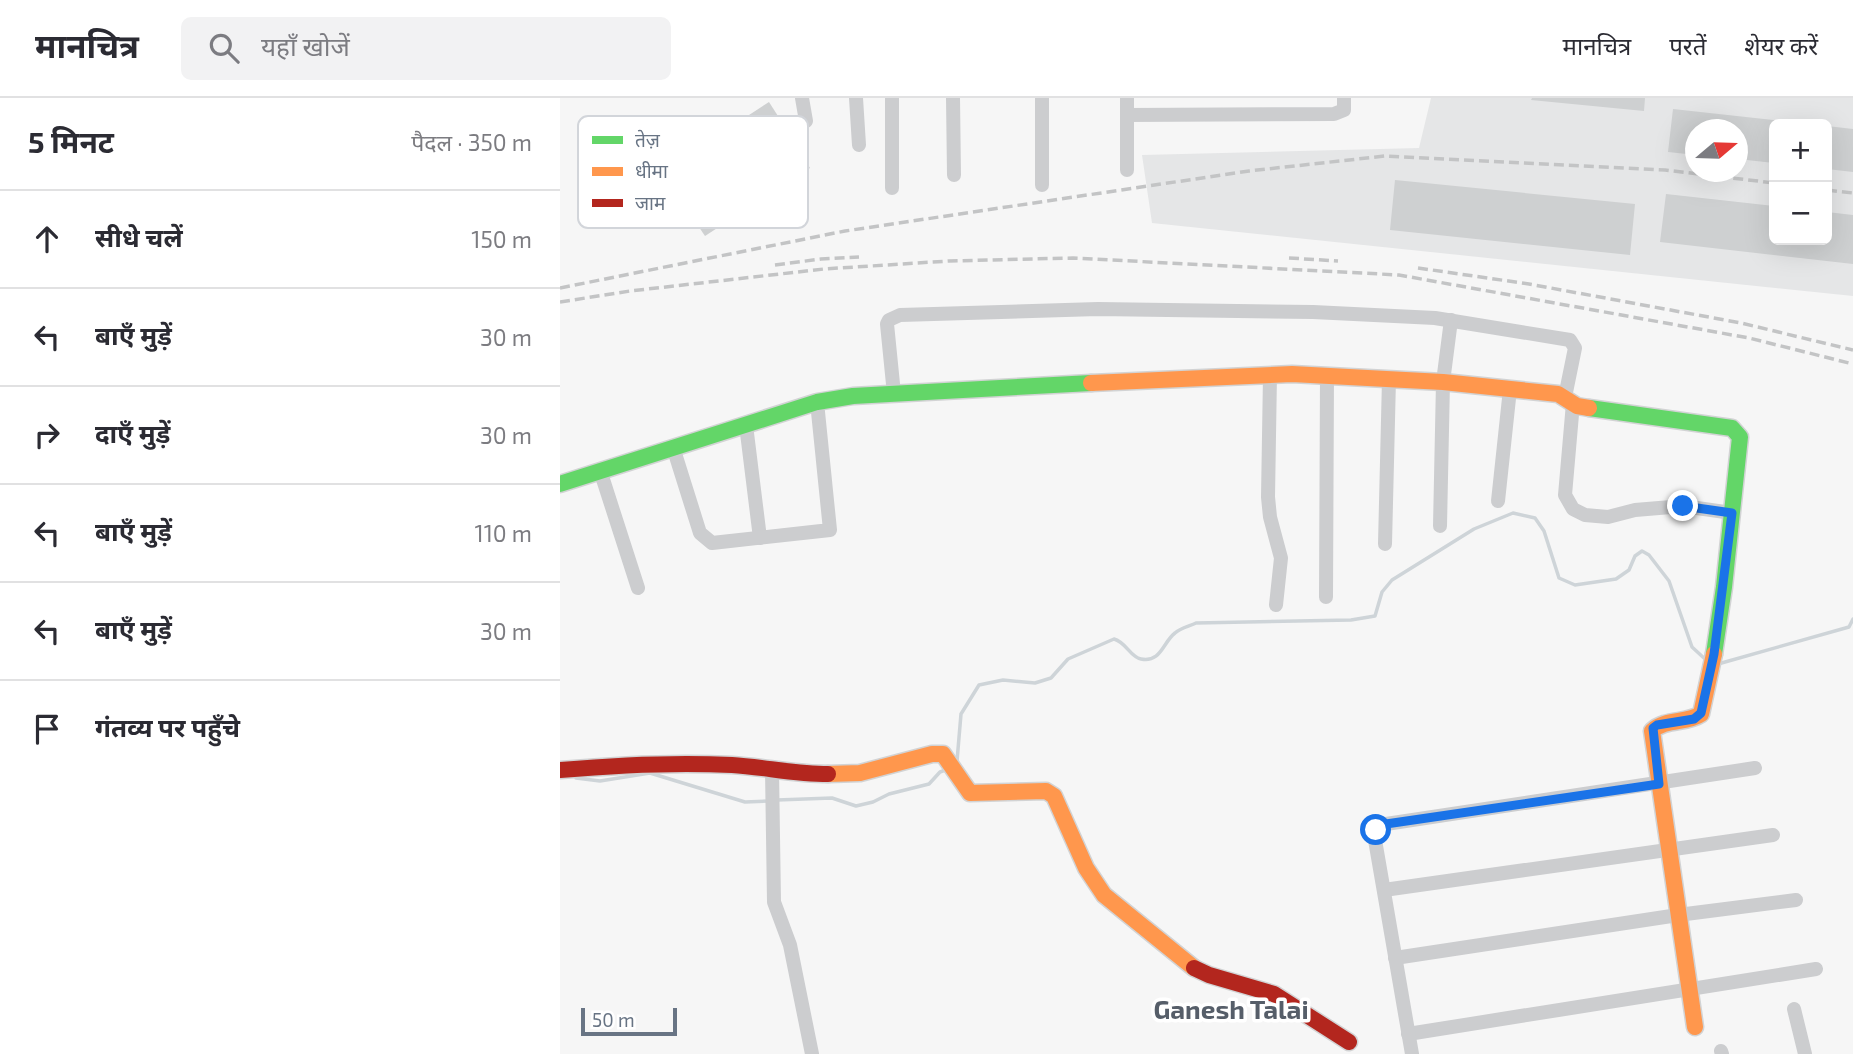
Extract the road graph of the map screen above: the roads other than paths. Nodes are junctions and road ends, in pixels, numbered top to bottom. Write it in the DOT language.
graph roads {
  1 [pos="802,98"];
  2 [pos="856,98"];
  3 [pos="892,98"];
  4 [pos="953,98"];
  5 [pos="1042,98"];
  6 [pos="1127,98"];
  7 [pos="1344,98"];
  8 [pos="1127,115"];
  9 [pos="805,116"];
  10 [pos="859,145"];
  11 [pos="1127,170"];
  12 [pos="954,174"];
  13 [pos="1042,185"];
  14 [pos="892,188"];
  15 [pos="1451,320"];
  16 [pos="1269,375"];
  17 [pos="1327,375"];
  18 [pos="1389,379"];
  19 [pos="1443,382"];
  20 [pos="1510,389"];
  21 [pos="894,394"];
  22 [pos="1569,400"];
  23 [pos="817,402"];
  24 [pos="746,425"];
  25 [pos="673,447"];
  26 [pos="600,470"];
  27 [pos="560,484"];
  28 [pos="1499,501"];
  29 [pos="1732,513"];
  30 [pos="1440,526"];
  31 [pos="760,538"];
  32 [pos="1385,544"];
  33 [pos="638,588"];
  34 [pos="1326,597"];
  35 [pos="1276,604"];
  36 [pos="1755,768"];
  37 [pos="560,769"];
  38 [pos="772,771"];
  39 [pos="1659,784"];
  40 [pos="1773,835"];
  41 [pos="1668,849"];
  42 [pos="1384,890"];
  43 [pos="1796,900"];
  44 [pos="1678,915"];
  45 [pos="1395,958"];
  46 [pos="1815,969"];
  47 [pos="1689,990"];
  48 [pos="1794,1009"];
  49 [pos="1695,1027"];
  50 [pos="1409,1034"];
  51 [pos="1349,1042"];
  52 [pos="812,1054"];
  53 [pos="1412,1054"];
  54 [pos="1805,1054"];
  1 -- 9 [label="street"];
  2 -- 10 [label="street"];
  3 -- 14 [label="street"];
  4 -- 12 [label="street"];
  5 -- 13 [label="street"];
  6 -- 8 [label="street"];
  7 -- 8 [label="street"];
  8 -- 11 [label="street"];
  15 -- 19 [label="street"];
  15 -- 21 [label="street"];
  15 -- 22 [label="street"];
  16 -- 17 [label="street"];
  16 -- 21 [label="street"];
  16 -- 35 [label="street"];
  17 -- 18 [label="street"];
  17 -- 34 [label="street"];
  18 -- 19 [label="street"];
  18 -- 32 [label="street"];
  19 -- 20 [label="street"];
  19 -- 30 [label="street"];
  20 -- 22 [label="street"];
  20 -- 28 [label="street"];
  21 -- 23 [label="street"];
  22 -- 29 [label="street"];
  22 -- 29 [label="street"];
  23 -- 24 [label="street"];
  23 -- 31 [label="street"];
  24 -- 25 [label="street"];
  24 -- 31 [label="street"];
  25 -- 26 [label="street"];
  25 -- 31 [label="street"];
  26 -- 27 [label="street"];
  26 -- 33 [label="street"];
  29 -- 39 [label="street"];
  36 -- 39 [label="street"];
  37 -- 38 [label="street"];
  38 -- 51 [label="street"];
  38 -- 52 [label="street"];
  39 -- 41 [label="street"];
  39 -- 42 [label="street"];
  40 -- 41 [label="street"];
  41 -- 42 [label="street"];
  41 -- 44 [label="street"];
  42 -- 45 [label="street"];
  43 -- 44 [label="street"];
  44 -- 45 [label="street"];
  44 -- 47 [label="street"];
  45 -- 50 [label="street"];
  46 -- 47 [label="street"];
  47 -- 49 [label="street"];
  47 -- 50 [label="street"];
  48 -- 54 [label="street"];
  50 -- 53 [label="street"];
}
